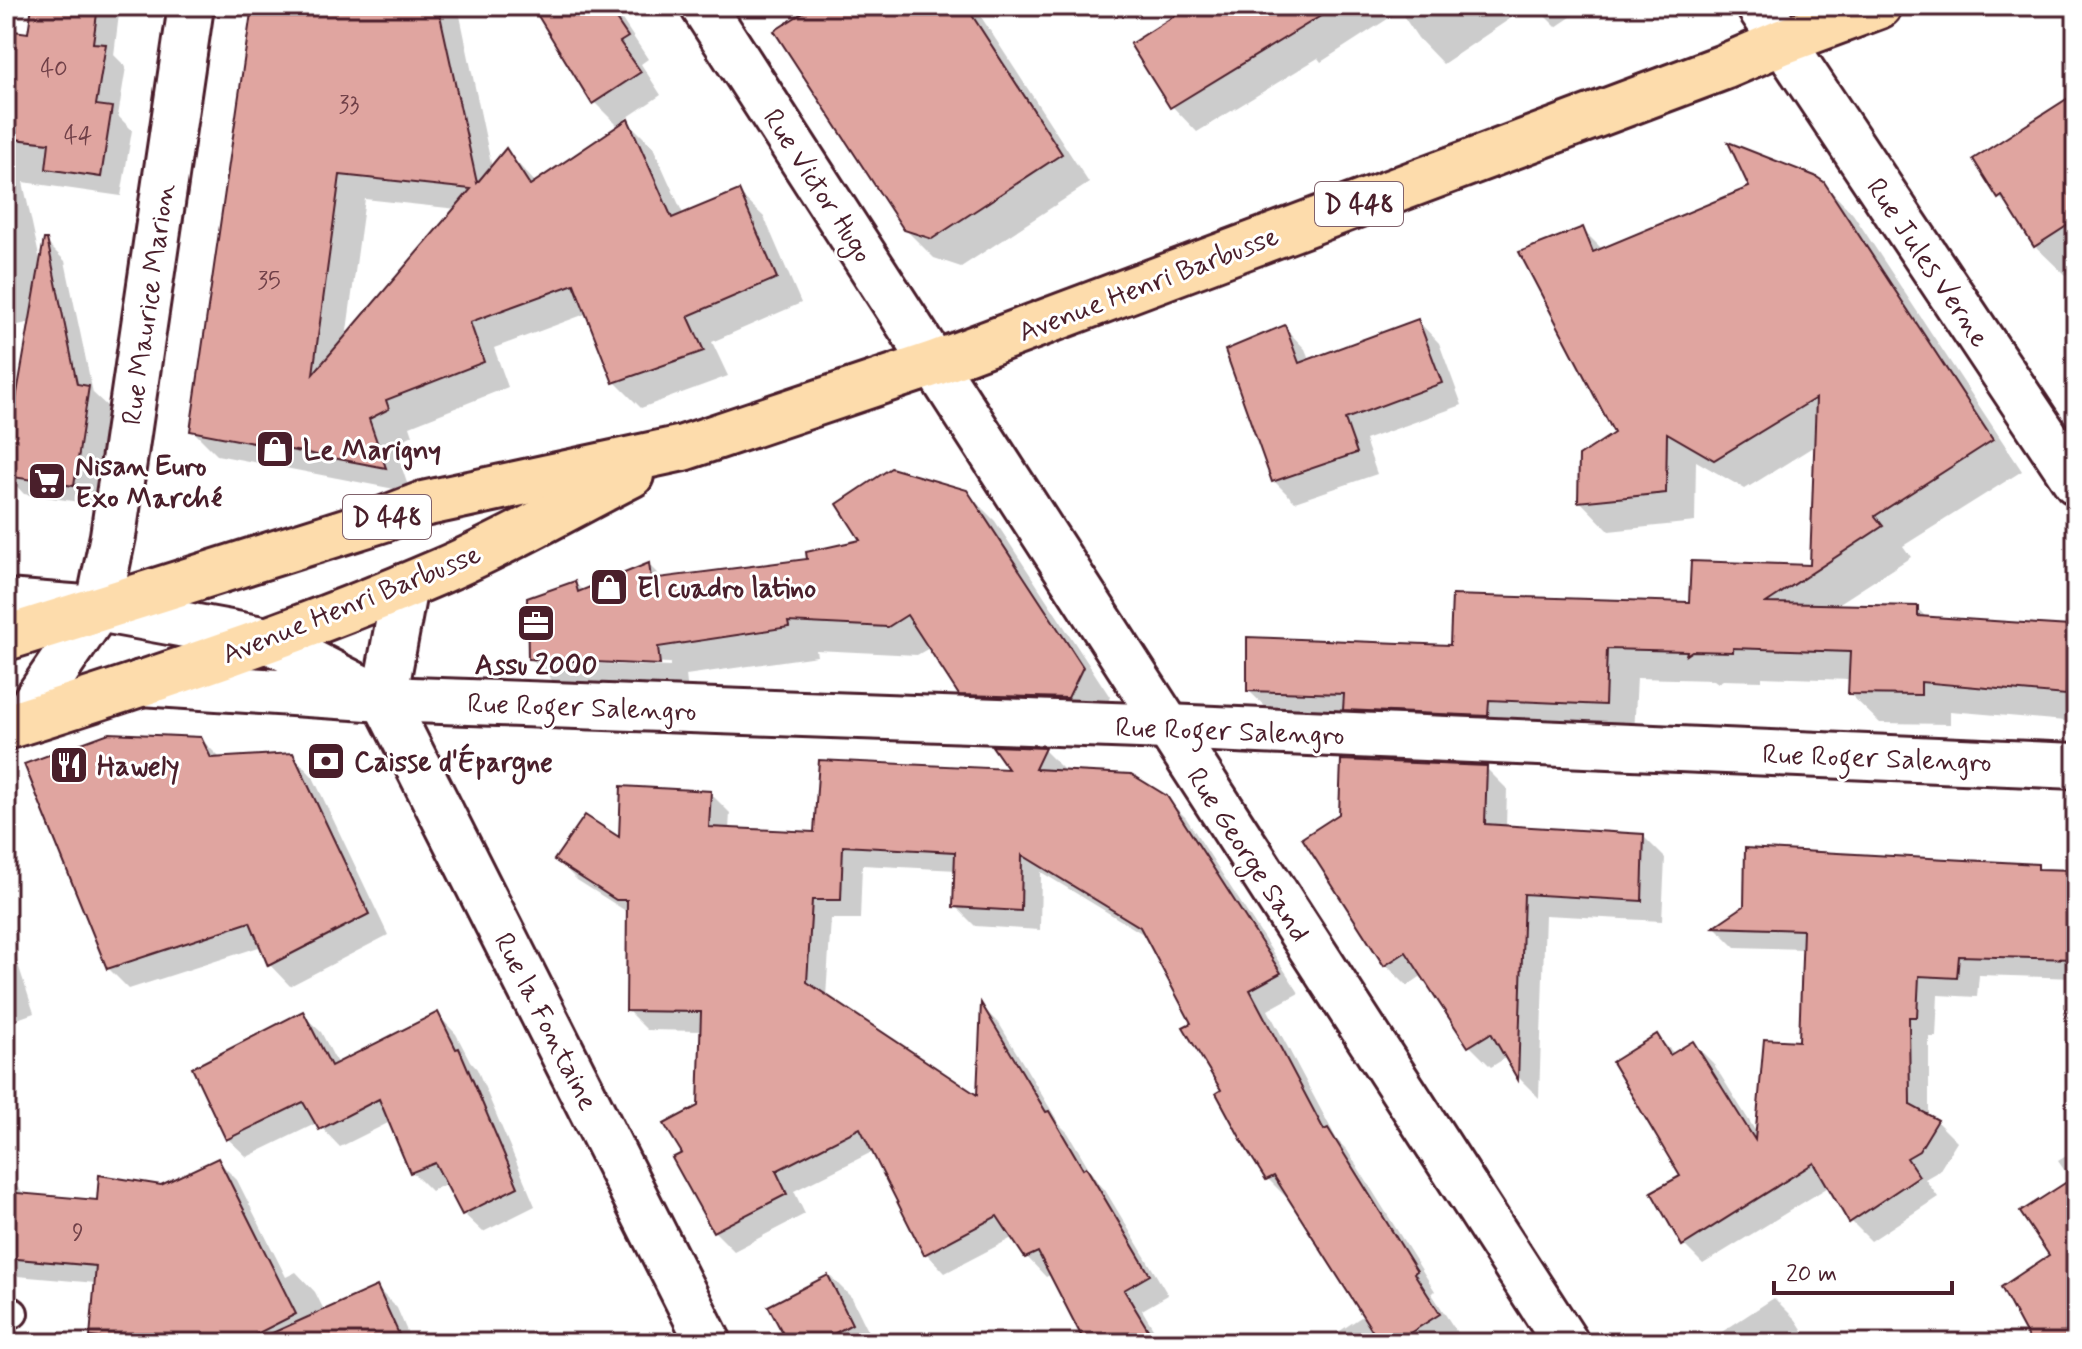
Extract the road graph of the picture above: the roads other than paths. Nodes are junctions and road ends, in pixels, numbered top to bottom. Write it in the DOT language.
graph roads {
  1 [pos="191,6"];
  2 [pos="703,6"];
  3 [pos="1879,6"];
  4 [pos="1771,24"];
  5 [pos="936,363"];
  6 [pos="683,448"];
  7 [pos="2076,482"];
  8 [pos="405,586"];
  9 [pos="8,609"];
  10 [pos="98,609"];
  11 [pos="268,640"];
  12 [pos="141,683"];
  13 [pos="384,699"];
  14 [pos="11,722"];
  15 [pos="1167,727"];
  16 [pos="2076,766"];
  17 [pos="709,1343"];
  18 [pos="1566,1343"];
  1 -- 10 [label="street, Rue Maurice Marion"];
  2 -- 5 [label="street, Rue Victor Hugo"];
  3 -- 4 [label="main road, Avenue Henri Barbusse / D 448"];
  4 -- 5 [label="main road, Avenue Henri Barbusse / D 448"];
  4 -- 7 [label="street, Rue Jules Verne"];
  5 -- 6 [label="main road, Avenue Henri Barbusse / D 448"];
  5 -- 15 [label="street, Rue George Sand"];
  6 -- 8 [label="main road, Avenue Henri Barbusse / D 448"];
  6 -- 10 [label="main road, Avenue Henri Barbusse / D 448"];
  8 -- 11 [label="main road, Avenue Henri Barbusse / D 448"];
  8 -- 13 [label="street"];
  9 -- 10 [label="main road, Avenue Henri Barbusse / D 448"];
  10 -- 11 [label="street, Rue Roger Salengro"];
  10 -- 14 [label="street, Rue Maurice Marion"];
  11 -- 12 [label="main road, Avenue Henri Barbusse / D 448"];
  11 -- 13 [label="street, Rue Roger Salengro"];
  12 -- 13 [label="street, Rue Roger Salengro"];
  12 -- 14 [label="main road, Avenue Henri Barbusse / D 448"];
  13 -- 15 [label="street, Rue Roger Salengro"];
  13 -- 17 [label="street, Rue la Fontaine"];
  15 -- 16 [label="street, Rue Roger Salengro"];
  15 -- 18 [label="street, Rue George Sand"];
}
